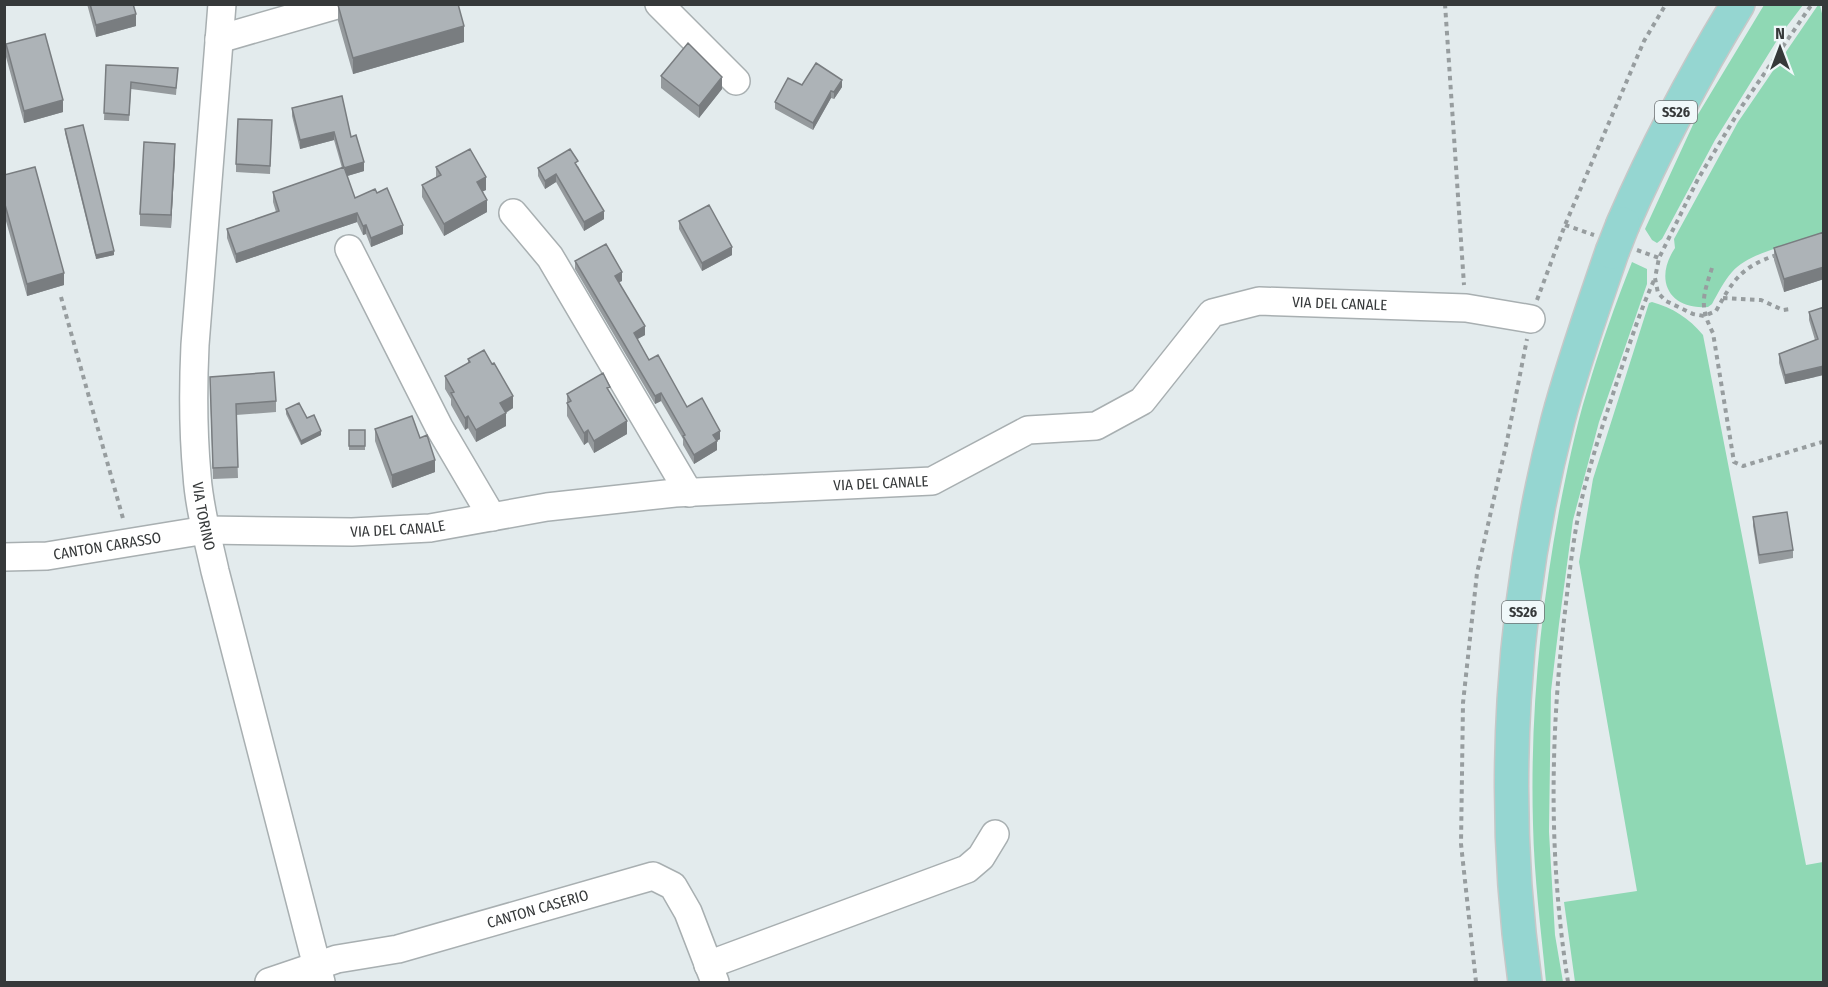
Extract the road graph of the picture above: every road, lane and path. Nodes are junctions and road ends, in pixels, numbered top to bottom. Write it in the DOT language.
graph roads {
  1 [pos="222,4"];
  2 [pos="340,4"];
  3 [pos="659,4"];
  4 [pos="1445,4"];
  5 [pos="1666,4"];
  6 [pos="1738,4"];
  7 [pos="1812,4"];
  8 [pos="219,39"];
  9 [pos="736,81"];
  10 [pos="513,213"];
  11 [pos="349,249"];
  12 [pos="1783,254"];
  13 [pos="1712,268"];
  14 [pos="1654,278"];
  15 [pos="61,297"];
  16 [pos="1723,298"];
  17 [pos="1466,308"];
  18 [pos="1791,309"];
  19 [pos="1704,316"];
  20 [pos="1531,319"];
  21 [pos="1822,442"];
  22 [pos="689,493"];
  23 [pos="492,517"];
  24 [pos="206,530"];
  25 [pos="130,542"];
  26 [pos="6,554"];
  27 [pos="995,834"];
  28 [pos="319,974"];
  29 [pos="712,974"];
  30 [pos="269,982"];
  31 [pos="1476,982"];
  32 [pos="1525,982"];
  33 [pos="1568,982"];
  1 -- 8 [label="street, VIA TORINO"];
  2 -- 8 [label="street"];
  3 -- 9 [label="street"];
  4 -- 17 [label="path"];
  5 -- 20 [label="path"];
  6 -- 32 [label="main road, SS26"];
  7 -- 14 [label="path"];
  8 -- 24 [label="street, VIA TORINO"];
  10 -- 22 [label="street"];
  11 -- 23 [label="street"];
  12 -- 16 [label="path"];
  13 -- 19 [label="path"];
  14 -- 19 [label="path"];
  14 -- 33 [label="path"];
  15 -- 25 [label="path"];
  16 -- 18 [label="path"];
  16 -- 19 [label="path"];
  17 -- 20 [label="street, VIA DEL CANALE"];
  17 -- 22 [label="street, VIA DEL CANALE"];
  19 -- 21 [label="path"];
  20 -- 31 [label="path"];
  22 -- 23 [label="street, VIA DEL CANALE"];
  23 -- 24 [label="street, VIA DEL CANALE"];
  24 -- 25 [label="street, CANTON CARASSO"];
  24 -- 28 [label="street, VIA TORINO"];
  25 -- 26 [label="street, CANTON CARASSO"];
  27 -- 29 [label="street, CANTON CASERIO"];
  28 -- 29 [label="street, CANTON CASERIO"];
  28 -- 30 [label="street, CANTON CASERIO"];
}
